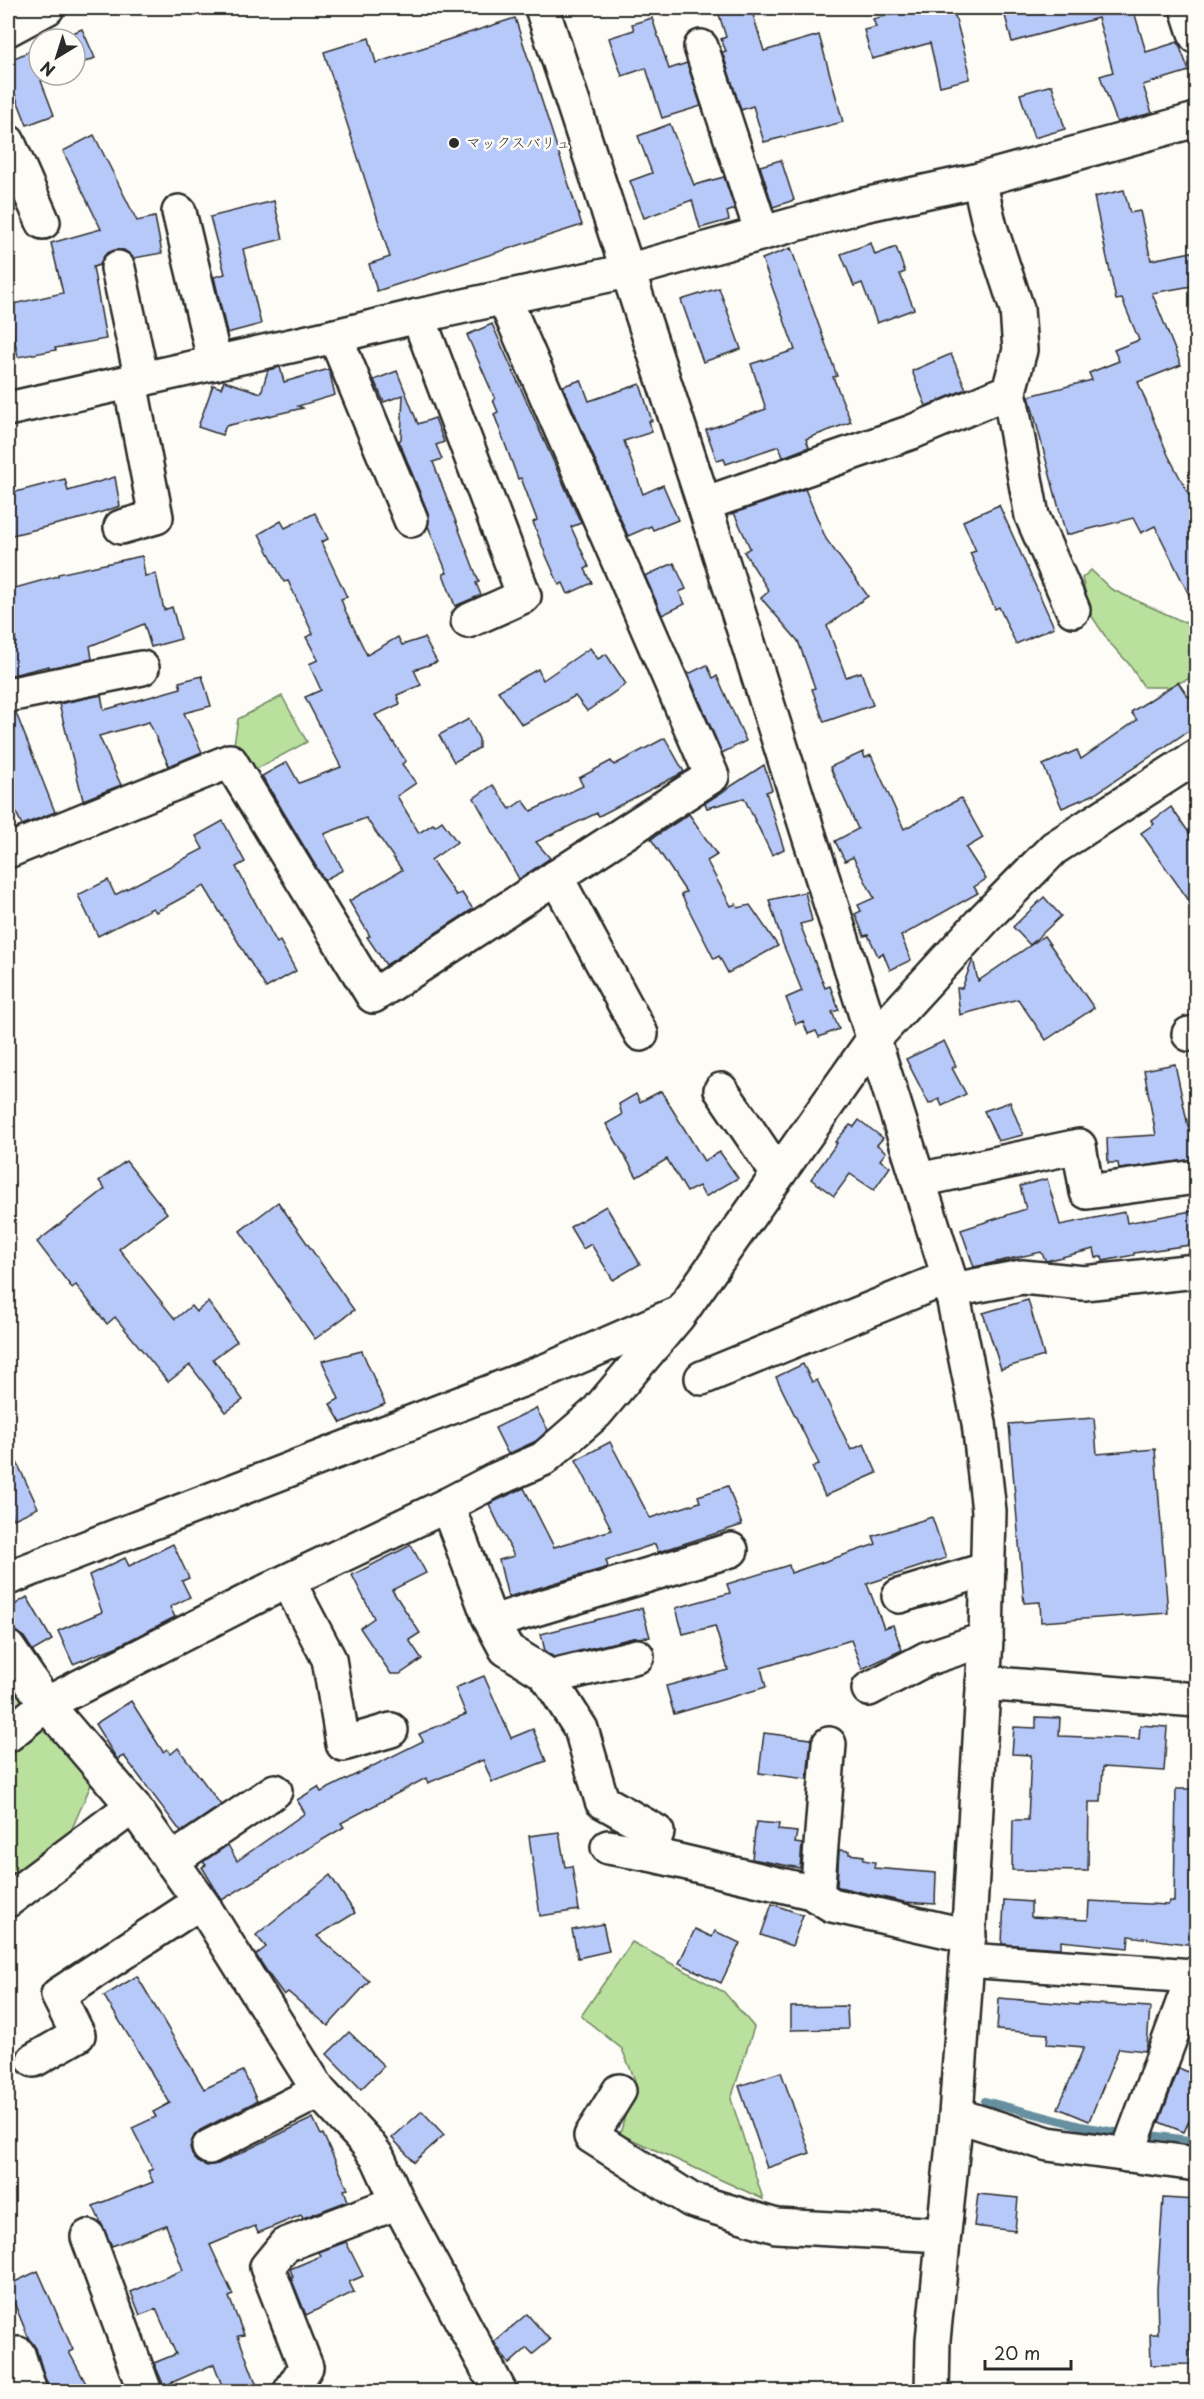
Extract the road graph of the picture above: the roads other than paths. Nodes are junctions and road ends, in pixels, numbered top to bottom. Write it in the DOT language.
graph roads {
  1 [pos="47,8"];
  2 [pos="542,8"];
  3 [pos="1187,8"];
  4 [pos="8,29"];
  5 [pos="1197,36"];
  6 [pos="701,47"];
  7 [pos="1197,120"];
  8 [pos="8,142"];
  9 [pos="979,180"];
  10 [pos="179,212"];
  11 [pos="43,222"];
  12 [pos="762,233"];
  13 [pos="118,268"];
  14 [pos="627,271"];
  15 [pos="504,298"];
  16 [pos="417,316"];
  17 [pos="335,336"];
  18 [pos="215,363"];
  19 [pos="136,381"];
  20 [pos="1008,391"];
  21 [pos="8,410"];
  22 [pos="704,504"];
  23 [pos="411,520"];
  24 [pos="121,526"];
  25 [pos="1072,610"];
  26 [pos="468,621"];
  27 [pos="142,668"];
  28 [pos="8,695"];
  29 [pos="1193,769"];
  30 [pos="8,851"];
  31 [pos="556,877"];
  32 [pos="641,1034"];
  33 [pos="873,1040"];
  34 [pos="721,1090"];
  35 [pos="778,1174"];
  36 [pos="1197,1177"];
  37 [pos="919,1180"];
  38 [pos="1197,1270"];
  39 [pos="951,1283"];
  40 [pos="681,1312"];
  41 [pos="702,1378"];
  42 [pos="447,1506"];
  43 [pos="731,1550"];
  44 [pos="988,1569"];
  45 [pos="8,1578"];
  46 [pos="288,1581"];
  47 [pos="899,1596"];
  48 [pos="492,1622"];
  49 [pos="986,1639"];
  50 [pos="8,1648"];
  51 [pos="637,1656"];
  52 [pos="548,1678"];
  53 [pos="983,1683"];
  54 [pos="869,1689"];
  55 [pos="29,1692"];
  56 [pos="1197,1700"];
  57 [pos="391,1730"];
  58 [pos="8,1735"];
  59 [pos="829,1744"];
  60 [pos="275,1791"];
  61 [pos="133,1806"];
  62 [pos="608,1847"];
  63 [pos="649,1854"];
  64 [pos="171,1861"];
  65 [pos="817,1896"];
  66 [pos="8,1900"];
  67 [pos="200,1902"];
  68 [pos="968,1948"];
  69 [pos="34,2060"];
  70 [pos="319,2091"];
  71 [pos="620,2091"];
  72 [pos="956,2115"];
  73 [pos="209,2147"];
  74 [pos="1127,2153"];
  75 [pos="1197,2164"];
  76 [pos="398,2202"];
  77 [pos="943,2235"];
  78 [pos="88,2237"];
  79 [pos="18,2354"];
  80 [pos="30,2391"];
  81 [pos="145,2391"];
  82 [pos="290,2391"];
  83 [pos="500,2391"];
  84 [pos="932,2391"];
  1 -- 4 [label="street"];
  2 -- 14 [label="street"];
  3 -- 5 [label="street"];
  6 -- 12 [label="street"];
  7 -- 9 [label="street"];
  8 -- 11 [label="street"];
  9 -- 12 [label="street"];
  9 -- 20 [label="street"];
  10 -- 18 [label="street"];
  12 -- 14 [label="street"];
  13 -- 19 [label="street"];
  14 -- 15 [label="street"];
  14 -- 22 [label="street"];
  15 -- 16 [label="street"];
  15 -- 31 [label="street"];
  16 -- 17 [label="street"];
  16 -- 26 [label="street"];
  17 -- 18 [label="street"];
  17 -- 23 [label="street"];
  18 -- 19 [label="street"];
  19 -- 21 [label="street"];
  19 -- 24 [label="street"];
  20 -- 22 [label="street"];
  20 -- 25 [label="street"];
  22 -- 33 [label="street"];
  27 -- 28 [label="street"];
  29 -- 33 [label="street"];
  30 -- 31 [label="street"];
  31 -- 32 [label="street"];
  33 -- 35 [label="street"];
  33 -- 37 [label="street"];
  34 -- 35 [label="street"];
  35 -- 40 [label="street"];
  36 -- 37 [label="street"];
  37 -- 39 [label="street"];
  38 -- 39 [label="street"];
  39 -- 41 [label="street"];
  39 -- 44 [label="street"];
  40 -- 42 [label="street"];
  40 -- 45 [label="street"];
  42 -- 46 [label="street"];
  42 -- 48 [label="street"];
  43 -- 48 [label="street"];
  44 -- 47 [label="street"];
  44 -- 49 [label="street"];
  46 -- 55 [label="street"];
  46 -- 57 [label="street"];
  48 -- 52 [label="street"];
  49 -- 53 [label="street"];
  49 -- 54 [label="street"];
  50 -- 55 [label="street"];
  51 -- 52 [label="street"];
  52 -- 63 [label="street"];
  53 -- 56 [label="street"];
  53 -- 68 [label="street"];
  55 -- 58 [label="street"];
  55 -- 61 [label="street"];
  59 -- 65 [label="street"];
  60 -- 64 [label="street"];
  61 -- 64 [label="street"];
  61 -- 66 [label="street"];
  62 -- 63 [label="street"];
  63 -- 65 [label="street"];
  64 -- 67 [label="street"];
  65 -- 68 [label="street"];
  67 -- 69 [label="street"];
  67 -- 70 [label="street"];
  68 -- 72 [label="street"];
  68 -- 74 [label="street"];
  70 -- 73 [label="street"];
  70 -- 76 [label="street"];
  71 -- 77 [label="street"];
  72 -- 74 [label="street"];
  72 -- 77 [label="street"];
  74 -- 75 [label="street"];
  76 -- 82 [label="street"];
  76 -- 83 [label="street"];
  77 -- 84 [label="street"];
  78 -- 81 [label="street"];
  79 -- 80 [label="street"];
}
